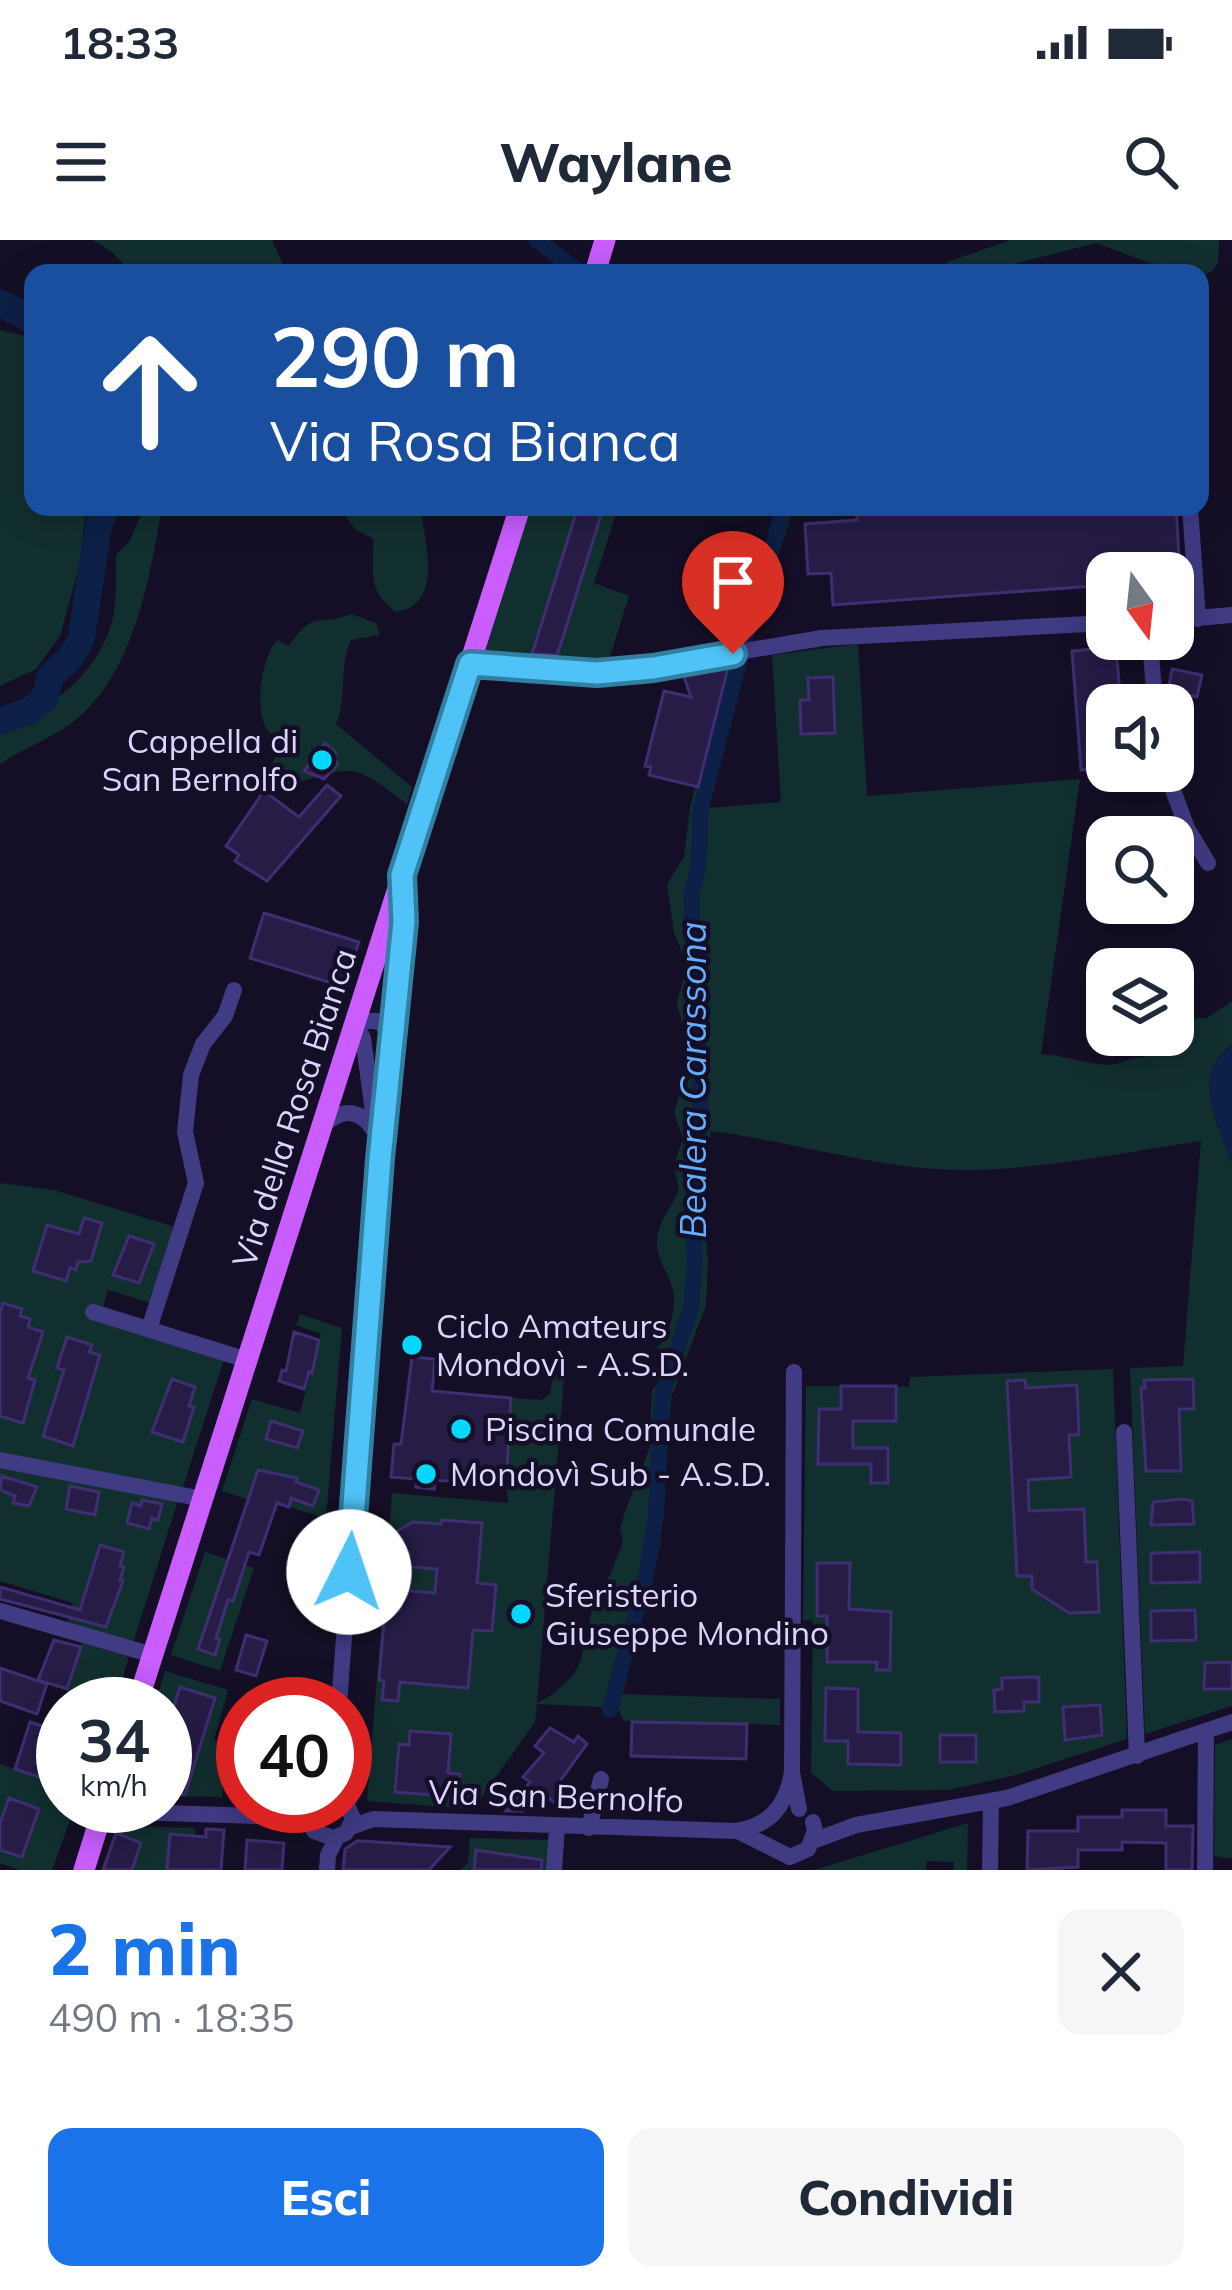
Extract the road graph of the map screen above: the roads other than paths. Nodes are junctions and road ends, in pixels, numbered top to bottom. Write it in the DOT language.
graph roads {
  1 [pos="517,516"];
  2 [pos="1191,516"];
  3 [pos="1232,615"];
  4 [pos="1194,619"];
  5 [pos="1198,619"];
  6 [pos="1086,624"];
  7 [pos="470,664"];
  8 [pos="1174,792"];
  9 [pos="1208,863"];
  10 [pos="402,875"];
  11 [pos="234,990"];
  12 [pos="356,1022"];
  13 [pos="392,1044"];
  14 [pos="323,1126"];
  15 [pos="376,1133"];
  16 [pos="380,1159"];
  17 [pos="93,1312"];
  18 [pos="149,1330"];
  19 [pos="247,1360"];
  20 [pos="794,1372"];
  21 [pos="1124,1432"];
  22 [pos="0,1460"];
  23 [pos="202,1499"];
  24 [pos="0,1611"];
  25 [pos="153,1655"];
  26 [pos="146,1677"];
  27 [pos="341,1677"];
  28 [pos="1232,1722"];
  29 [pos="1207,1731"];
  30 [pos="1137,1756"];
  31 [pos="601,1779"];
  32 [pos="991,1802"];
  33 [pos="372,1820"];
  34 [pos="556,1827"];
  35 [pos="589,1828"];
  36 [pos="96,1833"];
  37 [pos="790,1840"];
  38 [pos="84,1870"];
  39 [pos="554,1870"];
  40 [pos="990,1870"];
  41 [pos="1205,1870"];
  1 -- 7 [label="main road, Via della Rosa Bianca"];
  2 -- 5 [label="street"];
  3 -- 5 [label="street"];
  4 -- 5 [label="street"];
  6 -- 7 [label="street"];
  7 -- 10 [label="main road, Via della Rosa Bianca"];
  8 -- 9 [label="street"];
  10 -- 12 [label="main road, Via della Rosa Bianca"];
  10 -- 13 [label="street"];
  11 -- 18 [label="street"];
  12 -- 13 [label="street"];
  12 -- 14 [label="main road, Via della Rosa Bianca"];
  12 -- 15 [label="street"];
  13 -- 16 [label="street"];
  14 -- 15 [label="street"];
  14 -- 19 [label="main road, Via della Rosa Bianca"];
  15 -- 16 [label="street"];
  16 -- 27 [label="street"];
  17 -- 18 [label="street"];
  18 -- 19 [label="street"];
  19 -- 23 [label="main road, Via della Rosa Bianca"];
  20 -- 37 [label="street"];
  21 -- 30 [label="street"];
  22 -- 23 [label="street"];
  23 -- 25 [label="main road, Via della Rosa Bianca"];
  24 -- 25 [label="street"];
  25 -- 26 [label="main road, Via della Rosa Bianca"];
  28 -- 29 [label="street"];
  29 -- 30 [label="street"];
  29 -- 41 [label="street"];
  30 -- 32 [label="street"];
  31 -- 35 [label="street"];
  32 -- 37 [label="street"];
  32 -- 40 [label="street"];
  33 -- 34 [label="street, Via San Bernolfo"];
  34 -- 35 [label="street, Via San Bernolfo"];
  34 -- 39 [label="street"];
  35 -- 37 [label="street, Via San Bernolfo"];
  36 -- 38 [label="main road"];
}
